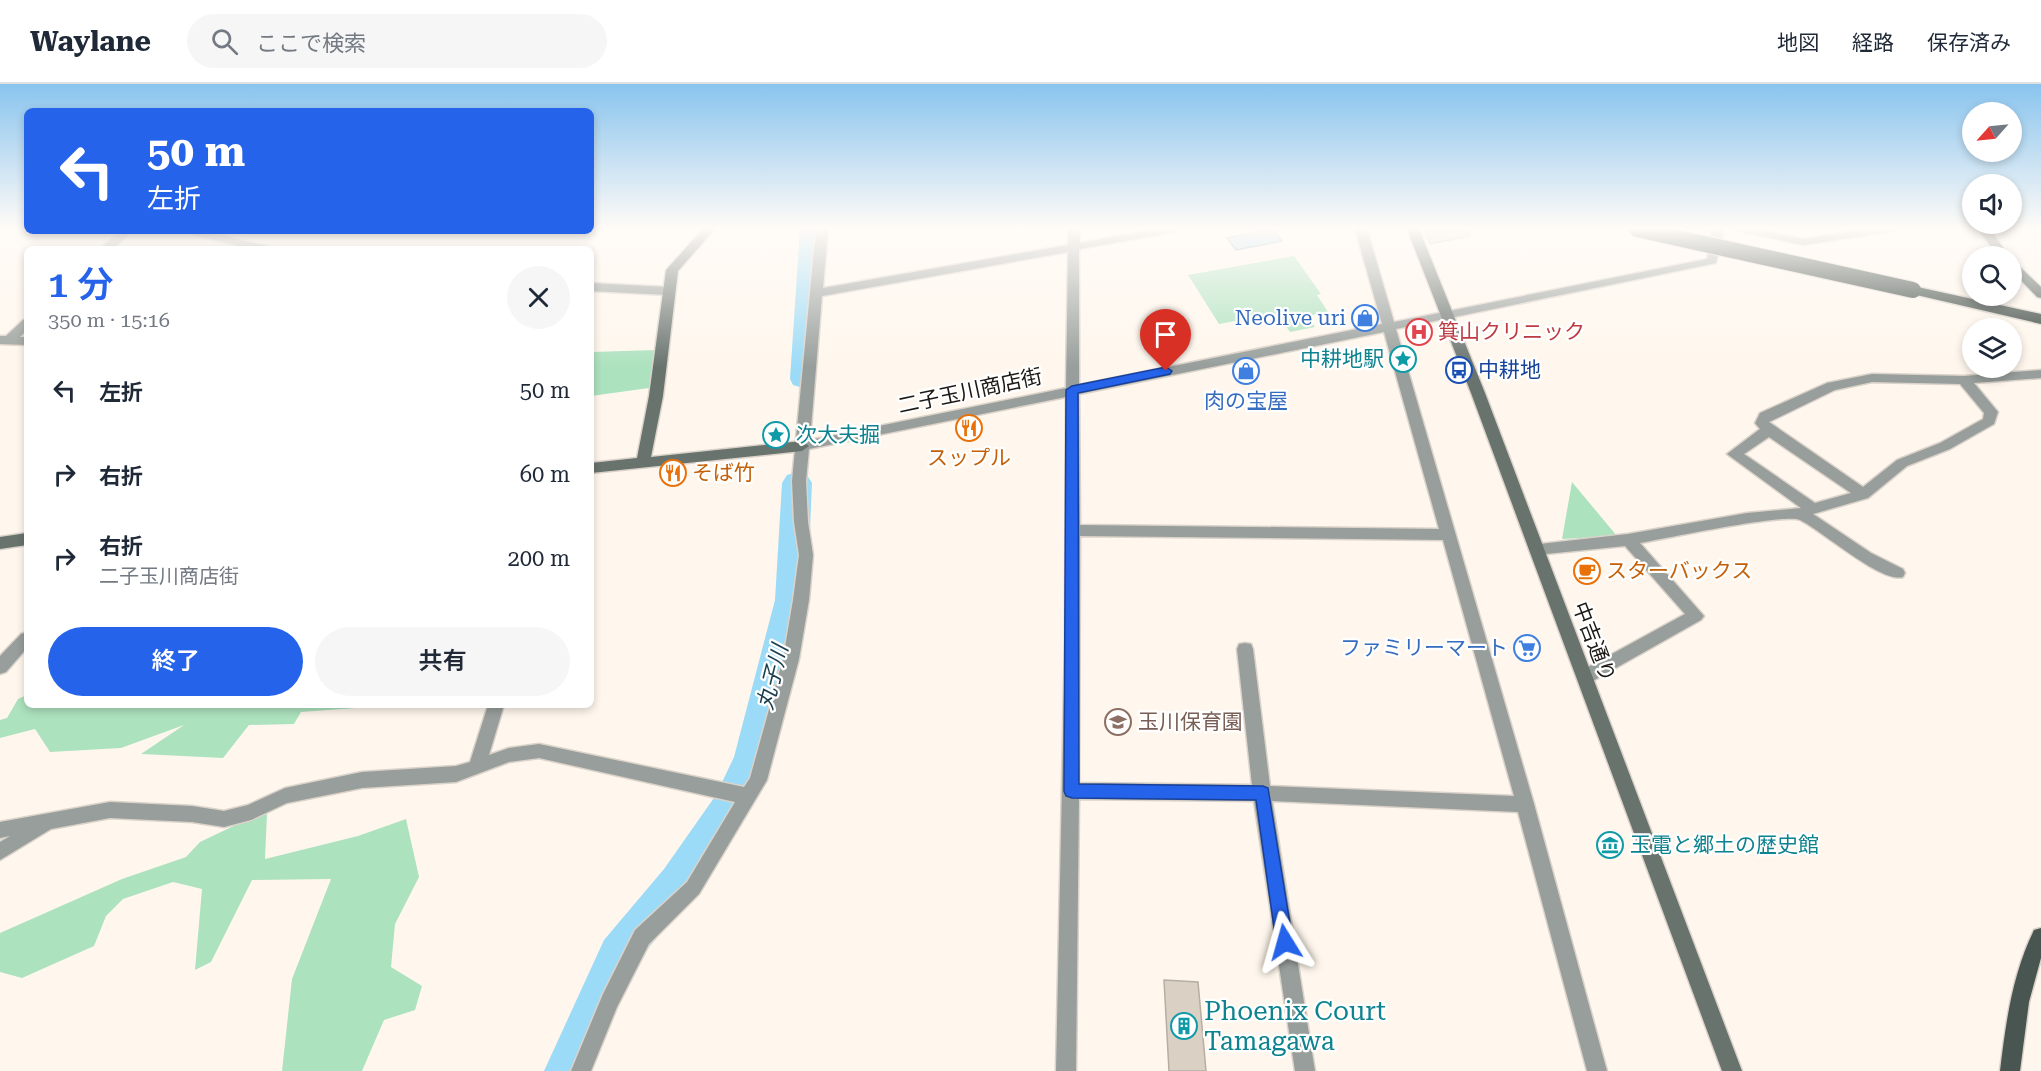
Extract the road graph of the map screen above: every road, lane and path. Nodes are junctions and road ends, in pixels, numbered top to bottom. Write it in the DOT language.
graph roads {
  1 [pos="672,275"];
  2 [pos="818,275"];
  3 [pos="917,275"];
  4 [pos="1074,275"];
  5 [pos="1374,275"];
  6 [pos="1431,275"];
  7 [pos="1641,275"];
  8 [pos="1844,275"];
  9 [pos="1885,275"];
  10 [pos="2022,275"];
  11 [pos="594,287"];
  12 [pos="668,291"];
  13 [pos="1962,292"];
  14 [pos="816,293"];
  15 [pos="2041,294"];
  16 [pos="2022,306"];
  17 [pos="2041,310"];
  18 [pos="1446,314"];
  19 [pos="2041,319"];
  20 [pos="24,325"];
  21 [pos="1389,325"];
  22 [pos="4,340"];
  23 [pos="24,341"];
  24 [pos="2041,374"];
  25 [pos="1965,380"];
  26 [pos="1072,390"];
  27 [pos="1769,430"];
  28 [pos="801,446"];
  29 [pos="643,463"];
  30 [pos="594,468"];
  31 [pos="1863,494"];
  32 [pos="1807,511"];
  33 [pos="1073,530"];
  34 [pos="1447,535"];
  35 [pos="24,539"];
  36 [pos="1628,540"];
  37 [pos="0,543"];
  38 [pos="1536,549"];
  39 [pos="1898,573"];
  40 [pos="24,641"];
  41 [pos="1245,649"];
  42 [pos="0,667"];
  43 [pos="1585,677"];
  44 [pos="495,708"];
  45 [pos="477,765"];
  46 [pos="1072,791"];
  47 [pos="1263,793"];
  48 [pos="744,796"];
  49 [pos="1526,804"];
  50 [pos="53,820"];
  51 [pos="0,830"];
  52 [pos="0,852"];
  53 [pos="2041,937"];
  54 [pos="581,1071"];
  55 [pos="1066,1071"];
  56 [pos="1305,1071"];
  57 [pos="1597,1071"];
  58 [pos="1732,1071"];
  59 [pos="2010,1071"];
  1 -- 12 [label="street"];
  2 -- 14 [label="street"];
  3 -- 14 [label="street"];
  4 -- 26 [label="street"];
  5 -- 21 [label="street"];
  6 -- 18 [label="street, 中吉通り"];
  7 -- 18 [label="street, 二子玉川商店街"];
  8 -- 19 [label="highway, bridge"];
  9 -- 13 [label="highway"];
  10 -- 15 [label="main road"];
  11 -- 12 [label="street"];
  12 -- 29 [label="street"];
  14 -- 28 [label="street"];
  16 -- 17 [label="highway"];
  18 -- 21 [label="street, 二子玉川商店街"];
  18 -- 38 [label="street, 中吉通り"];
  20 -- 22 [label="street"];
  21 -- 26 [label="street, 二子玉川商店街"];
  21 -- 34 [label="street"];
  22 -- 23 [label="street"];
  24 -- 25 [label="street"];
  25 -- 27 [label="street"];
  25 -- 31 [label="street"];
  26 -- 28 [label="street, 二子玉川商店街"];
  26 -- 33 [label="street"];
  27 -- 31 [label="street"];
  27 -- 32 [label="street"];
  28 -- 29 [label="street"];
  28 -- 48 [label="street"];
  29 -- 30 [label="street"];
  31 -- 32 [label="street"];
  32 -- 36 [label="street"];
  32 -- 39 [label="street"];
  33 -- 34 [label="street"];
  33 -- 46 [label="street"];
  34 -- 49 [label="street"];
  35 -- 37 [label="street"];
  36 -- 38 [label="street"];
  36 -- 43 [label="street"];
  38 -- 43 [label="street, 中吉通り"];
  40 -- 42 [label="street"];
  41 -- 47 [label="street"];
  43 -- 58 [label="street, 中吉通り"];
  44 -- 45 [label="street"];
  45 -- 48 [label="street"];
  45 -- 50 [label="street"];
  46 -- 47 [label="street"];
  46 -- 55 [label="street"];
  47 -- 49 [label="street"];
  47 -- 56 [label="street"];
  48 -- 54 [label="street"];
  49 -- 57 [label="street"];
  50 -- 51 [label="street"];
  50 -- 52 [label="street"];
  53 -- 59 [label="main road"];
}
